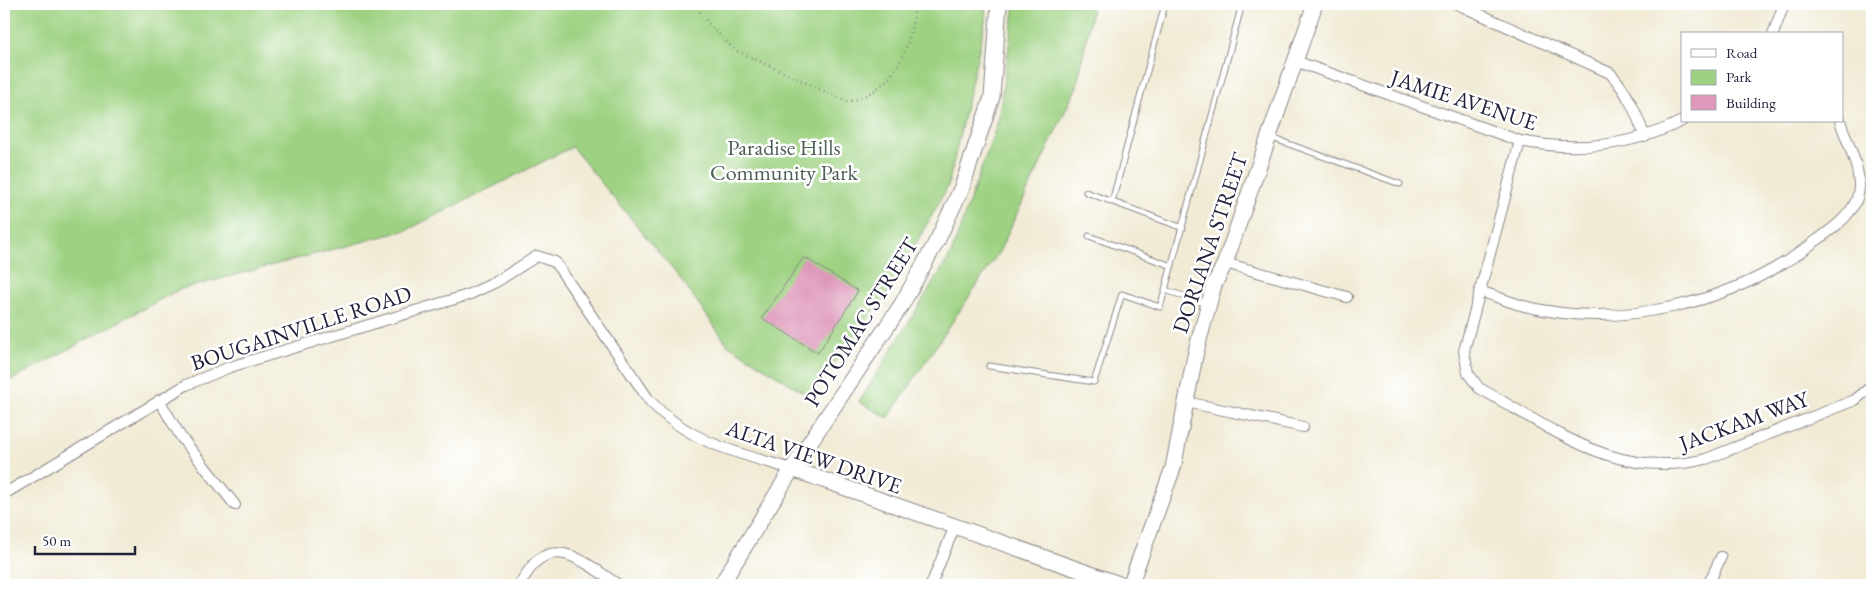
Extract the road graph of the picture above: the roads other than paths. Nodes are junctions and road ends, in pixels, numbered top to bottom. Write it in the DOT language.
graph roads {
  1 [pos="999,4"];
  2 [pos="1165,4"];
  3 [pos="1242,4"];
  4 [pos="1315,4"];
  5 [pos="1457,4"];
  6 [pos="1784,4"];
  7 [pos="1774,32"];
  8 [pos="1295,62"];
  9 [pos="1681,121"];
  10 [pos="1840,122"];
  11 [pos="1269,137"];
  12 [pos="1646,137"];
  13 [pos="1520,141"];
  14 [pos="1400,184"];
  15 [pos="1086,192"];
  16 [pos="1112,202"];
  17 [pos="1182,228"];
  18 [pos="1088,236"];
  19 [pos="1225,263"];
  20 [pos="1172,266"];
  21 [pos="561,272"];
  22 [pos="1165,290"];
  23 [pos="1480,291"];
  24 [pos="1347,297"];
  25 [pos="1208,305"];
  26 [pos="989,366"];
  27 [pos="1872,386"];
  28 [pos="159,400"];
  29 [pos="1186,402"];
  30 [pos="1304,427"];
  31 [pos="792,469"];
  32 [pos="4,494"];
  33 [pos="235,505"];
  34 [pos="954,528"];
  35 [pos="1721,558"];
  36 [pos="519,585"];
  37 [pos="619,585"];
  38 [pos="721,585"];
  39 [pos="931,585"];
  40 [pos="1122,585"];
  41 [pos="1130,585"];
  42 [pos="1708,585"];
  1 -- 31 [label="street, POTOMAC STREET"];
  2 -- 16 [label="lane"];
  3 -- 17 [label="lane"];
  4 -- 8 [label="street, DORIANA STREET"];
  5 -- 12 [label="street"];
  6 -- 7 [label="street"];
  8 -- 11 [label="street, DORIANA STREET"];
  8 -- 13 [label="street, JAMIE AVENUE"];
  9 -- 12 [label="street, JAMIE AVENUE"];
  10 -- 23 [label="street"];
  11 -- 14 [label="lane"];
  11 -- 19 [label="street, DORIANA STREET"];
  12 -- 13 [label="street, JAMIE AVENUE"];
  13 -- 23 [label="street"];
  15 -- 16 [label="lane"];
  16 -- 17 [label="lane"];
  17 -- 20 [label="lane"];
  18 -- 20 [label="lane"];
  19 -- 24 [label="street"];
  19 -- 25 [label="street, DORIANA STREET"];
  20 -- 22 [label="lane"];
  21 -- 28 [label="street, BOUGAINVILLE ROAD"];
  21 -- 31 [label="street, ALTA VIEW DRIVE"];
  22 -- 25 [label="lane"];
  22 -- 26 [label="lane"];
  23 -- 27 [label="street, JACKAM WAY"];
  25 -- 29 [label="street, DORIANA STREET"];
  28 -- 32 [label="street, BOUGAINVILLE ROAD"];
  28 -- 33 [label="street"];
  29 -- 30 [label="street"];
  29 -- 41 [label="street, DORIANA STREET"];
  31 -- 34 [label="street, ALTA VIEW DRIVE"];
  31 -- 38 [label="street, POTOMAC STREET"];
  34 -- 39 [label="street"];
  34 -- 40 [label="street, ALTA VIEW DRIVE"];
  35 -- 42 [label="street"];
  36 -- 37 [label="street"];
}
